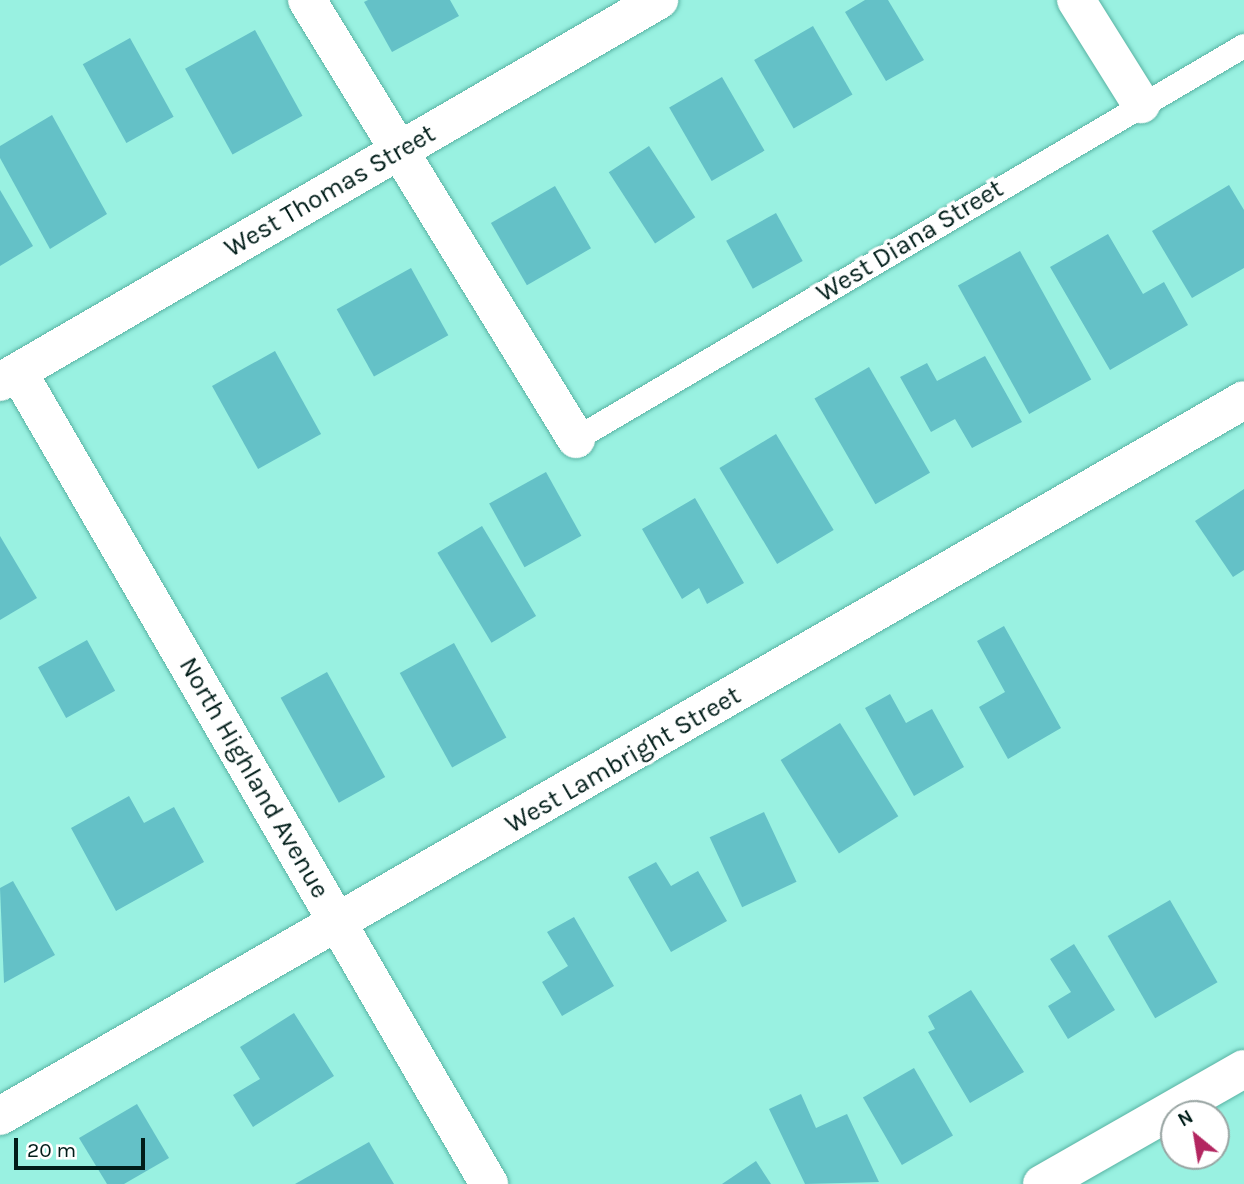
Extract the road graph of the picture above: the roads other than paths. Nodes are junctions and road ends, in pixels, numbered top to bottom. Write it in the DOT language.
graph roads {
  1 [pos="307,0"];
  2 [pos="659,0"];
  3 [pos="1076,0"];
  4 [pos="1244,46"];
  5 [pos="1141,104"];
  6 [pos="397,152"];
  7 [pos="9,377"];
  8 [pos="1244,400"];
  9 [pos="576,439"];
  10 [pos="339,925"];
  11 [pos="1244,1069"];
  12 [pos="0,1116"];
  13 [pos="489,1184"];
  14 [pos="1042,1184"];
  1 -- 6 [label="street"];
  2 -- 6 [label="street, West Thomas Street"];
  3 -- 5 [label="street"];
  4 -- 5 [label="lane, West Diana Street"];
  5 -- 9 [label="lane, West Diana Street"];
  6 -- 7 [label="street, West Thomas Street"];
  6 -- 9 [label="street"];
  7 -- 10 [label="street, North Highland Avenue"];
  8 -- 10 [label="street, West Lambright Street"];
  10 -- 12 [label="street, West Lambright Street"];
  10 -- 13 [label="street, North Highland Avenue"];
  11 -- 14 [label="street"];
}
